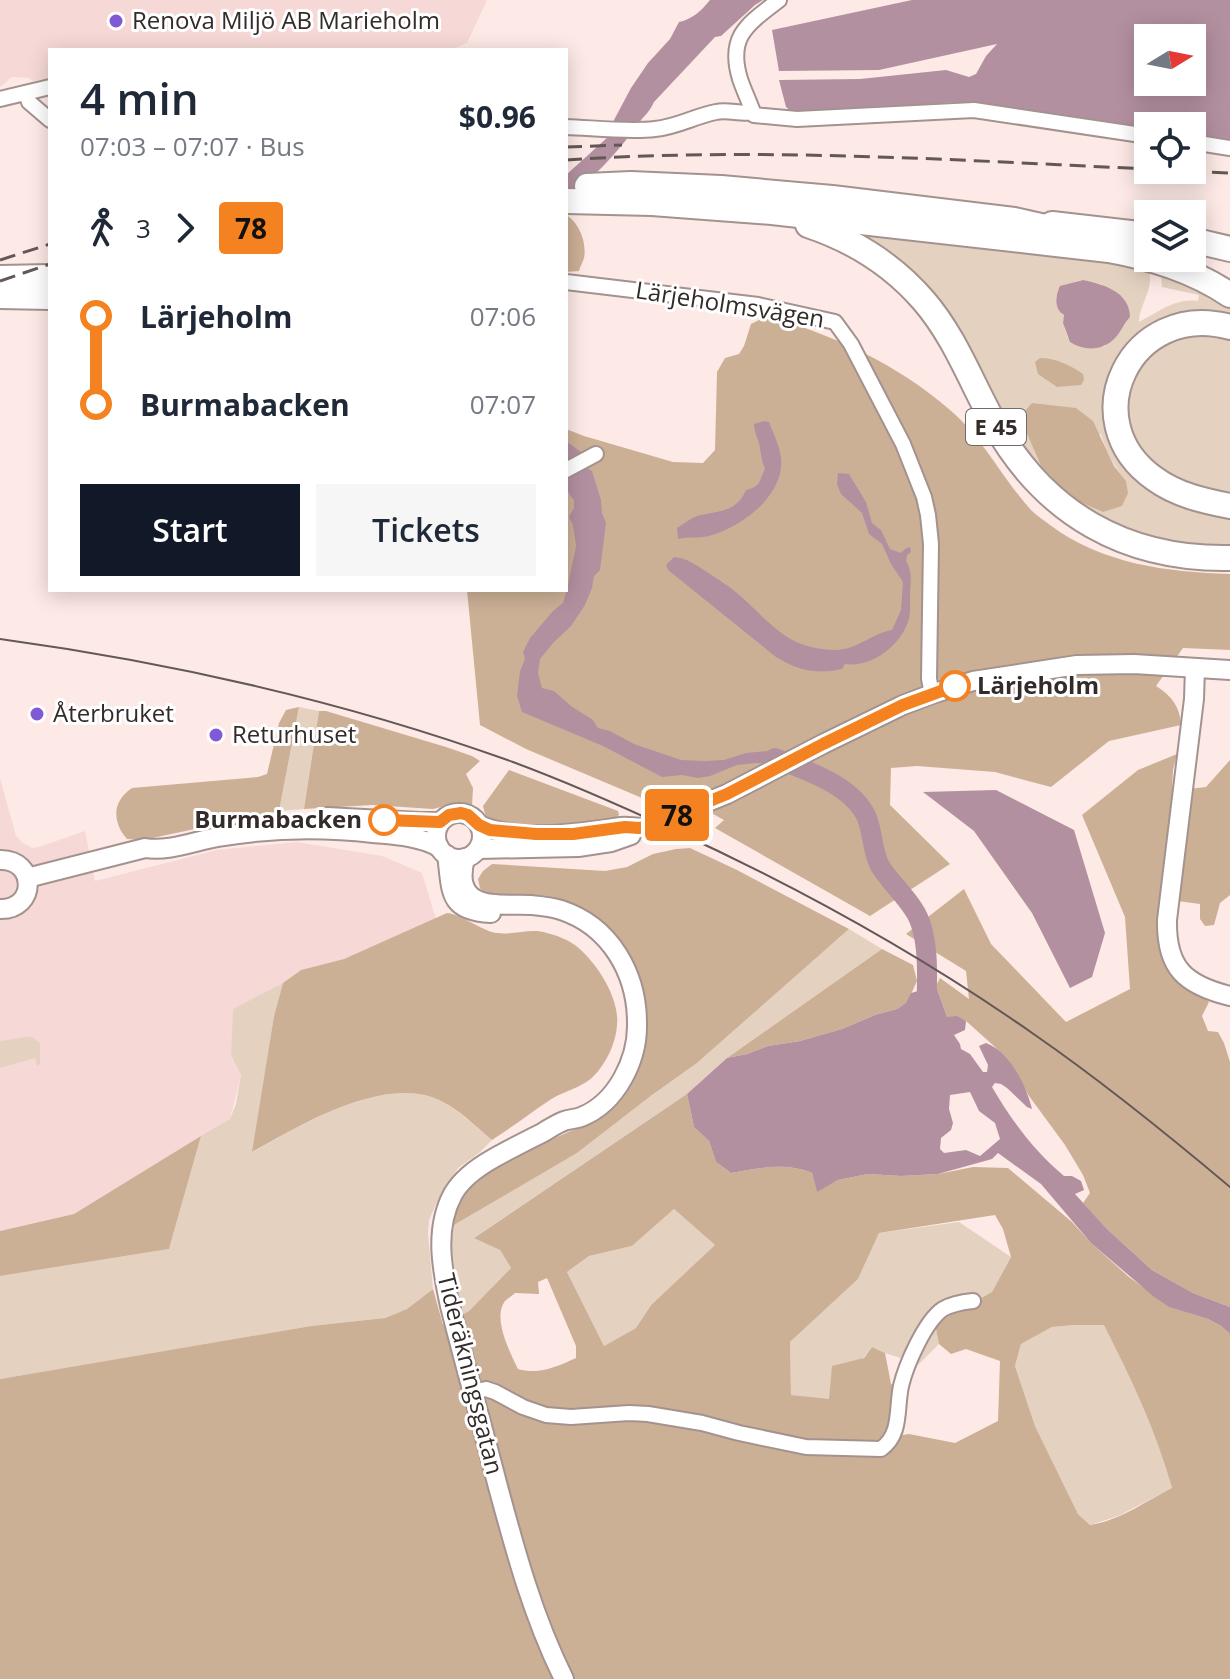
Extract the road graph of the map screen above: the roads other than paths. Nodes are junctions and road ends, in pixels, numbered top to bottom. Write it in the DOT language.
graph roads {
  1 [pos="779,0"];
  2 [pos="48,88"];
  3 [pos="26,93"];
  4 [pos="0,99"];
  5 [pos="753,112"];
  6 [pos="48,118"];
  7 [pos="568,127"];
  8 [pos="1134,134"];
  9 [pos="1206,144"];
  10 [pos="1230,148"];
  11 [pos="568,187"];
  12 [pos="714,198"];
  13 [pos="568,201"];
  14 [pos="1014,220"];
  15 [pos="1134,233"];
  16 [pos="1206,243"];
  17 [pos="1134,245"];
  18 [pos="1230,249"];
  19 [pos="1206,269"];
  20 [pos="48,277"];
  21 [pos="0,278"];
  22 [pos="568,282"];
  23 [pos="1230,282"];
  24 [pos="1230,295"];
  25 [pos="0,296"];
  26 [pos="48,297"];
  27 [pos="1230,327"];
  28 [pos="596,454"];
  29 [pos="568,469"];
  30 [pos="1230,506"];
  31 [pos="1230,558"];
  32 [pos="1195,668"];
  33 [pos="1230,670"];
  34 [pos="932,694"];
  35 [pos="440,822"];
  36 [pos="479,825"];
  37 [pos="639,828"];
  38 [pos="145,848"];
  39 [pos="457,852"];
  40 [pos="0,860"];
  41 [pos="27,878"];
  42 [pos="0,909"];
  43 [pos="1230,996"];
  44 [pos="973,1301"];
  45 [pos="472,1392"];
  46 [pos="564,1679"];
  1 -- 5 [label="street"];
  2 -- 3 [label="street"];
  3 -- 4 [label="street"];
  3 -- 6 [label="street"];
  5 -- 7 [label="street"];
  5 -- 8 [label="street"];
  9 -- 10 [label="street"];
  11 -- 12 [label="highway, E 45"];
  12 -- 13 [label="highway, E 45"];
  12 -- 14 [label="highway, E 45"];
  12 -- 24 [label="highway"];
  12 -- 31 [label="highway, E 45"];
  14 -- 15 [label="highway, E 45"];
  14 -- 17 [label="highway"];
  16 -- 18 [label="highway"];
  19 -- 23 [label="highway"];
  20 -- 21 [label="highway"];
  22 -- 34 [label="street, Lärjeholmsvägen"];
  25 -- 26 [label="highway"];
  27 -- 30 [label="highway"];
  28 -- 29 [label="street"];
  32 -- 33 [label="street"];
  32 -- 34 [label="street"];
  32 -- 43 [label="street"];
  34 -- 37 [label="street"];
  35 -- 36 [label="street"];
  35 -- 38 [label="street"];
  35 -- 39 [label="street"];
  36 -- 37 [label="street"];
  36 -- 39 [label="street"];
  37 -- 39 [label="street"];
  38 -- 39 [label="street"];
  38 -- 41 [label="street"];
  39 -- 45 [label="street, Tideräkningsgatan"];
  40 -- 41 [label="street"];
  41 -- 42 [label="street"];
  44 -- 45 [label="street"];
  45 -- 46 [label="street, Tideräkningsgatan"];
}
